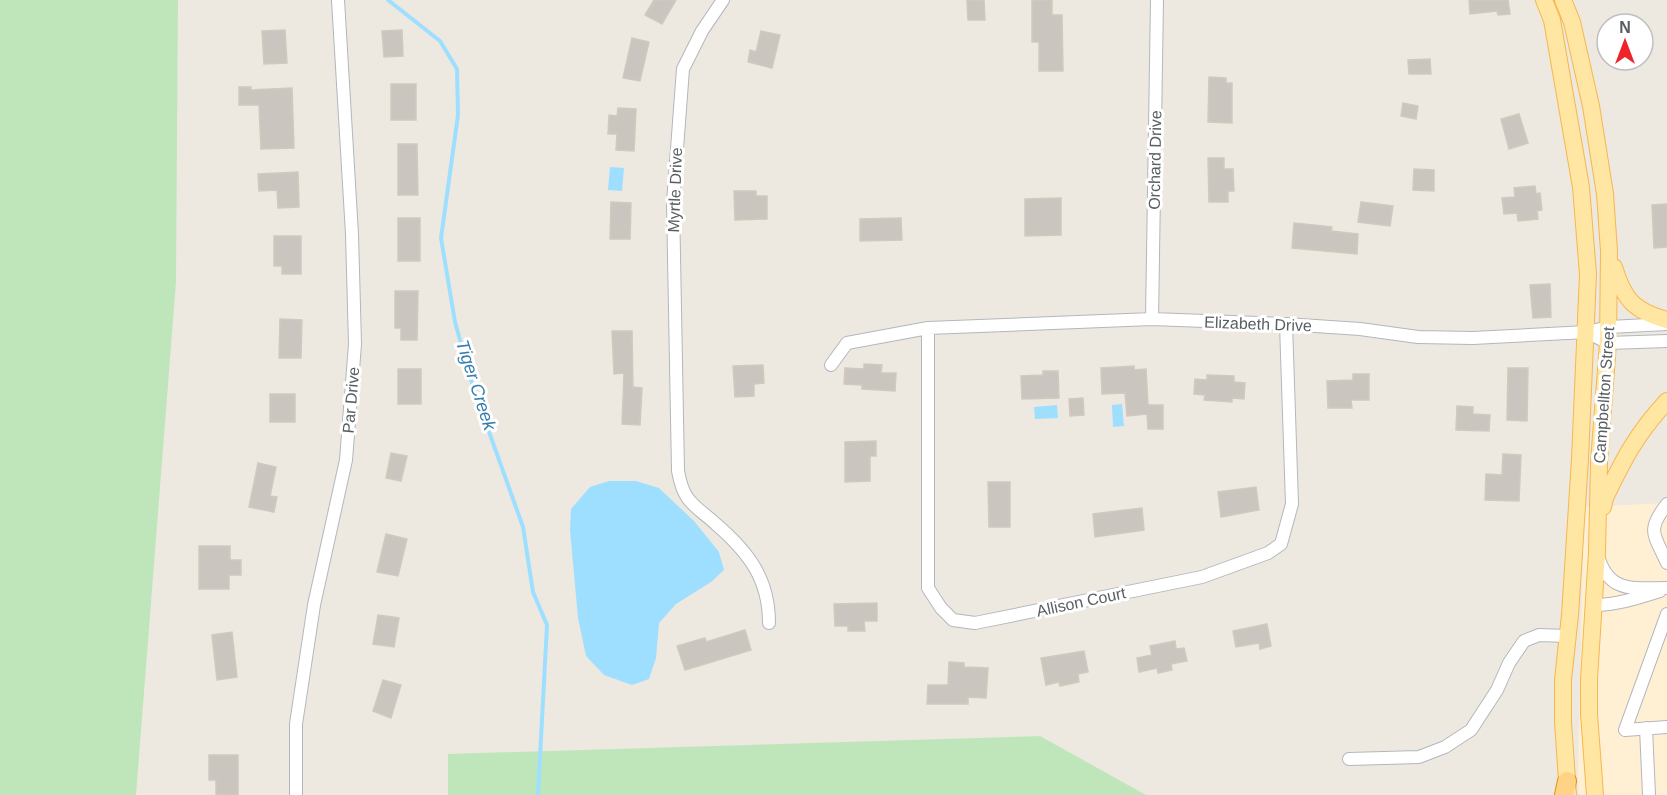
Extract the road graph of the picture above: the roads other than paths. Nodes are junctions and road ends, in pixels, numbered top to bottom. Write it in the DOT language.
graph roads {
  1 [pos="338,0"];
  2 [pos="723,0"];
  3 [pos="1157,0"];
  4 [pos="1544,0"];
  5 [pos="1563,0"];
  6 [pos="1609,251"];
  7 [pos="1152,319"];
  8 [pos="1667,320"];
  9 [pos="1286,324"];
  10 [pos="1667,324"];
  11 [pos="928,328"];
  12 [pos="1587,332"];
  13 [pos="1608,335"];
  14 [pos="1667,341"];
  15 [pos="831,365"];
  16 [pos="1667,401"];
  17 [pos="1667,504"];
  18 [pos="1574,548"];
  19 [pos="1597,552"];
  20 [pos="1667,563"];
  21 [pos="1667,588"];
  22 [pos="1594,605"];
  23 [pos="1667,614"];
  24 [pos="769,623"];
  25 [pos="1568,636"];
  26 [pos="1667,727"];
  27 [pos="1646,728"];
  28 [pos="1349,759"];
  29 [pos="1566,790"];
  30 [pos="296,795"];
  31 [pos="1595,795"];
  32 [pos="1649,795"];
  1 -- 30 [label="street, Par Drive"];
  2 -- 24 [label="street, Myrtle Drive"];
  3 -- 7 [label="street, Orchard Drive"];
  4 -- 12 [label="main road, Campbellton Street"];
  5 -- 6 [label="main road, Campbellton Street"];
  6 -- 8 [label="main road"];
  6 -- 13 [label="main road, Campbellton Street"];
  7 -- 9 [label="street, Elizabeth Drive"];
  7 -- 11 [label="street, Elizabeth Drive"];
  9 -- 11 [label="street, Allison Court"];
  9 -- 12 [label="street, Elizabeth Drive"];
  10 -- 13 [label="street"];
  11 -- 15 [label="street, Elizabeth Drive"];
  12 -- 13 [label="street"];
  12 -- 18 [label="main road, Campbellton Street"];
  13 -- 14 [label="street"];
  13 -- 19 [label="main road, Campbellton Street"];
  16 -- 19 [label="main road"];
  17 -- 20 [label="street"];
  18 -- 22 [label="main road"];
  18 -- 25 [label="main road, Campbellton Street"];
  19 -- 21 [label="street"];
  19 -- 22 [label="main road, Campbellton Street"];
  21 -- 22 [label="street"];
  22 -- 31 [label="main road, Campbellton Street"];
  23 -- 27 [label="street"];
  25 -- 28 [label="street"];
  25 -- 29 [label="main road, Campbellton Street"];
  26 -- 27 [label="street"];
  27 -- 32 [label="street"];
}
